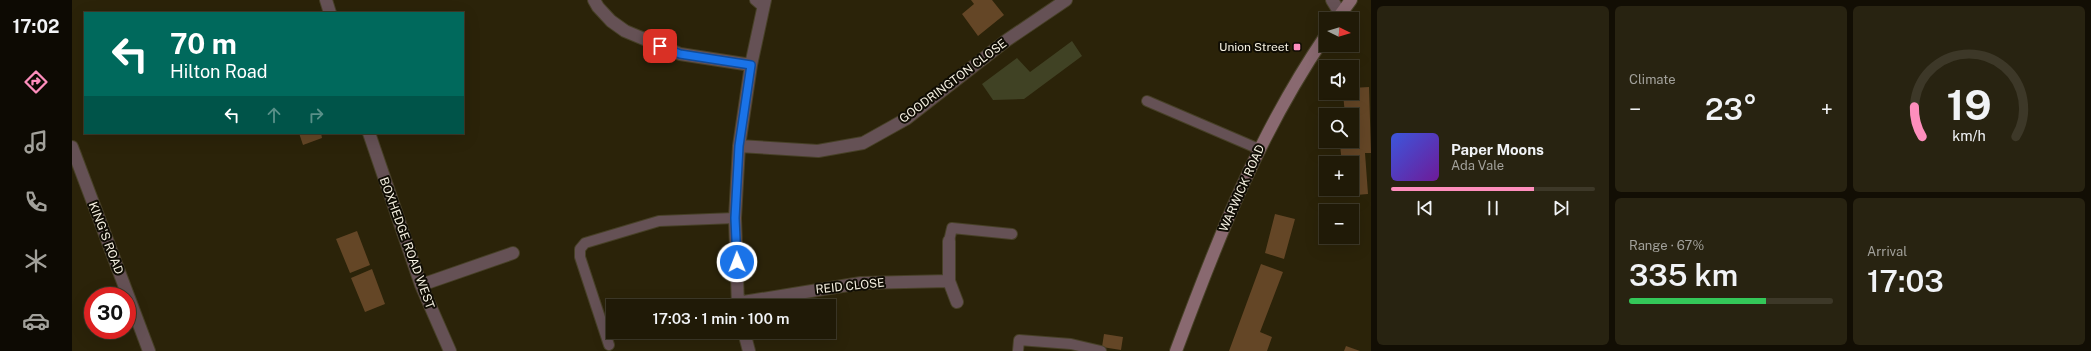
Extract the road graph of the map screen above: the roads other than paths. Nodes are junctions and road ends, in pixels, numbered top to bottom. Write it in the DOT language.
graph roads {
  1 [pos="326,0"];
  2 [pos="594,0"];
  3 [pos="1066,0"];
  4 [pos="1332,0"];
  5 [pos="1351,0"];
  6 [pos="760,2"];
  7 [pos="330,12"];
  8 [pos="1337,12"];
  9 [pos="1342,12"];
  10 [pos="1319,46"];
  11 [pos="751,65"];
  12 [pos="1147,101"];
  13 [pos="369,134"];
  14 [pos="739,146"];
  15 [pos="72,147"];
  16 [pos="1259,149"];
  17 [pos="735,218"];
  18 [pos="1012,234"];
  19 [pos="949,241"];
  20 [pos="513,253"];
  21 [pos="949,281"];
  22 [pos="421,285"];
  23 [pos="737,299"];
  24 [pos="771,299"];
  25 [pos="957,302"];
  26 [pos="746,339"];
  27 [pos="609,345"];
  28 [pos="150,351"];
  29 [pos="450,351"];
  30 [pos="749,351"];
  31 [pos="1018,351"];
  32 [pos="1100,351"];
  33 [pos="1176,351"];
  1 -- 7 [label="street"];
  2 -- 11 [label="street"];
  3 -- 14 [label="street, GOODRINGTON CLOSE"];
  4 -- 8 [label="street"];
  5 -- 9 [label="main road"];
  6 -- 11 [label="street"];
  10 -- 16 [label="main road, WARWICK ROAD"];
  11 -- 14 [label="street"];
  12 -- 16 [label="lane"];
  13 -- 22 [label="street, BOXHEDGE ROAD WEST"];
  14 -- 17 [label="street"];
  15 -- 28 [label="street, KING'S ROAD"];
  16 -- 33 [label="main road, WARWICK ROAD"];
  17 -- 23 [label="street"];
  17 -- 27 [label="lane"];
  18 -- 19 [label="lane"];
  19 -- 21 [label="street"];
  20 -- 22 [label="street"];
  21 -- 24 [label="street, REID CLOSE"];
  21 -- 25 [label="street"];
  22 -- 29 [label="street, BOXHEDGE ROAD WEST"];
  26 -- 30 [label="street"];
  31 -- 32 [label="lane"];
}
